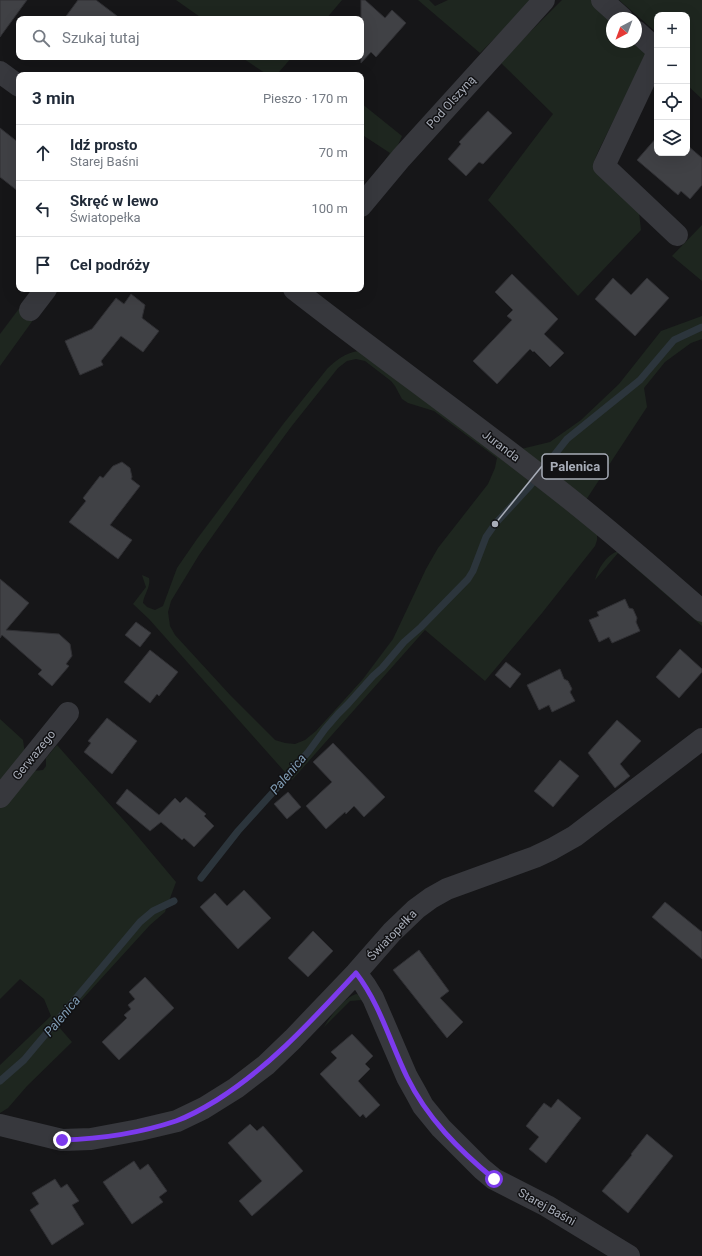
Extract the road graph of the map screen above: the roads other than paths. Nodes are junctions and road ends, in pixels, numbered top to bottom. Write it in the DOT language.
graph roads {
  1 [pos="544,0"];
  2 [pos="602,0"];
  3 [pos="615,12"];
  4 [pos="642,36"];
  5 [pos="655,48"];
  6 [pos="654,60"];
  7 [pos="0,72"];
  8 [pos="16,84"];
  9 [pos="364,202"];
  10 [pos="677,235"];
  11 [pos="44,292"];
  12 [pos="298,292"];
  13 [pos="30,310"];
  14 [pos="702,611"];
  15 [pos="68,714"];
  16 [pos="702,739"];
  17 [pos="0,797"];
  18 [pos="356,973"];
  19 [pos="0,1125"];
  20 [pos="629,1256"];
  1 -- 9 [label="street, Pod Olszyną"];
  2 -- 3 [label="street"];
  4 -- 5 [label="street"];
  6 -- 10 [label="street"];
  7 -- 8 [label="street"];
  11 -- 13 [label="street"];
  12 -- 14 [label="street, Juranda"];
  15 -- 17 [label="street, Gerwazego"];
  16 -- 18 [label="street, Światopełka"];
  18 -- 19 [label="street, Światopełka"];
  18 -- 20 [label="street, Starej Baśni"];
}
